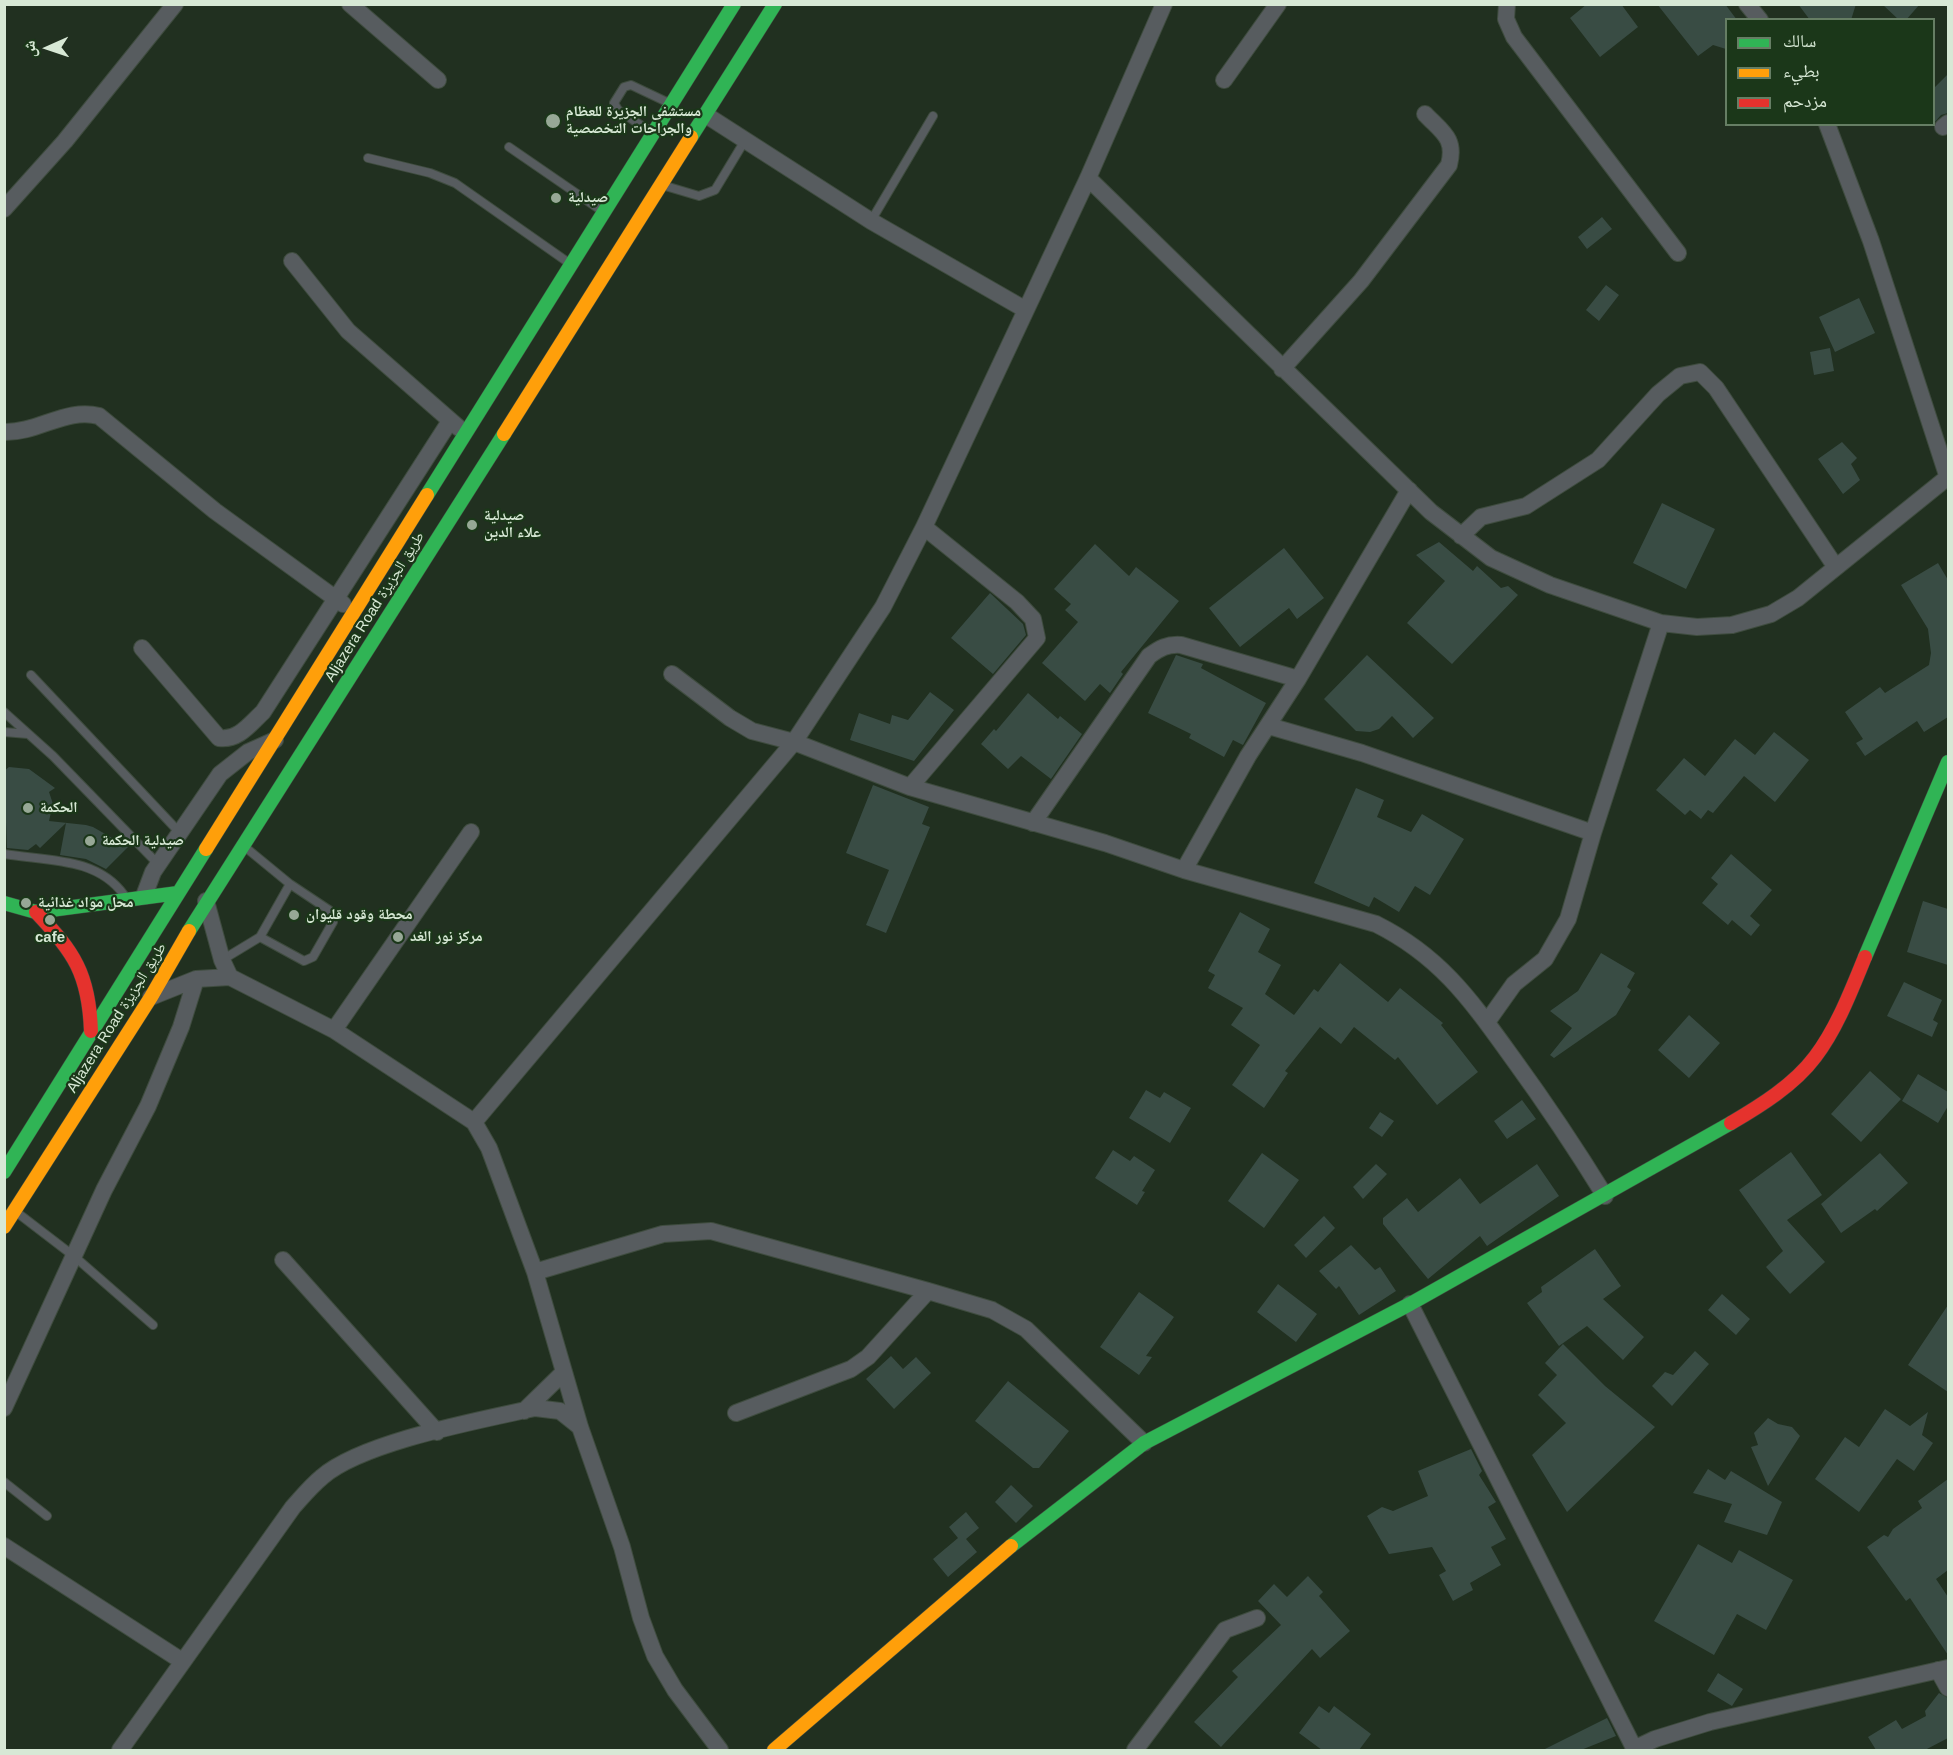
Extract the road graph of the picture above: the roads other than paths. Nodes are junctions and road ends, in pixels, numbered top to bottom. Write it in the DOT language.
graph roads {
  1 [pos="175,4"];
  2 [pos="350,4"];
  3 [pos="735,4"];
  4 [pos="775,4"];
  5 [pos="1164,4"];
  6 [pos="1278,4"];
  7 [pos="1507,4"];
  8 [pos="1748,4"];
  9 [pos="1758,18"];
  10 [pos="438,80"];
  11 [pos="1224,80"];
  12 [pos="672,105"];
  13 [pos="1425,114"];
  14 [pos="706,115"];
  15 [pos="933,116"];
  16 [pos="1828,126"];
  17 [pos="654,134"];
  18 [pos="744,142"];
  19 [pos="509,147"];
  20 [pos="368,158"];
  21 [pos="1088,178"];
  22 [pos="662,185"];
  23 [pos="4,209"];
  24 [pos="604,213"];
  25 [pos="871,221"];
  26 [pos="1678,253"];
  27 [pos="292,261"];
  28 [pos="572,265"];
  29 [pos="1026,310"];
  30 [pos="1282,369"];
  31 [pos="450,421"];
  32 [pos="4,432"];
  33 [pos="466,435"];
  34 [pos="1948,478"];
  35 [pos="1409,490"];
  36 [pos="924,526"];
  37 [pos="1461,536"];
  38 [pos="1835,566"];
  39 [pos="336,600"];
  40 [pos="356,612"];
  41 [pos="1661,623"];
  42 [pos="142,648"];
  43 [pos="672,674"];
  44 [pos="31,675"];
  45 [pos="1298,679"];
  46 [pos="273,696"];
  47 [pos="294,710"];
  48 [pos="4,712"];
  49 [pos="1269,726"];
  50 [pos="4,732"];
  51 [pos="28,734"];
  52 [pos="276,739"];
  53 [pos="794,742"];
  54 [pos="1948,762"];
  55 [pos="910,788"];
  56 [pos="1033,823"];
  57 [pos="471,832"];
  58 [pos="1593,832"];
  59 [pos="180,833"];
  60 [pos="244,846"];
  61 [pos="4,854"];
  62 [pos="158,864"];
  63 [pos="1184,870"];
  64 [pos="290,884"];
  65 [pos="178,893"];
  66 [pos="144,896"];
  67 [pos="126,898"];
  68 [pos="206,901"];
  69 [pos="4,903"];
  70 [pos="36,912"];
  71 [pos="260,937"];
  72 [pos="222,960"];
  73 [pos="230,977"];
  74 [pos="196,979"];
  75 [pos="151,997"];
  76 [pos="1487,1022"];
  77 [pos="334,1030"];
  78 [pos="91,1031"];
  79 [pos="474,1122"];
  80 [pos="4,1172"];
  81 [pos="1605,1196"];
  82 [pos="15,1211"];
  83 [pos="4,1227"];
  84 [pos="75,1257"];
  85 [pos="284,1260"];
  86 [pos="535,1272"];
  87 [pos="928,1291"];
  88 [pos="1410,1304"];
  89 [pos="153,1325"];
  90 [pos="564,1372"];
  91 [pos="4,1408"];
  92 [pos="524,1411"];
  93 [pos="736,1413"];
  94 [pos="580,1427"];
  95 [pos="437,1432"];
  96 [pos="1144,1443"];
  97 [pos="4,1482"];
  98 [pos="47,1516"];
  99 [pos="4,1546"];
  100 [pos="1257,1618"];
  101 [pos="182,1661"];
  102 [pos="1943,1669"];
  103 [pos="1948,1688"];
  104 [pos="120,1750"];
  105 [pos="720,1750"];
  106 [pos="774,1750"];
  107 [pos="1135,1750"];
  108 [pos="1634,1750"];
  1 -- 23 [label="street"];
  2 -- 10 [label="street"];
  3 -- 12 [label="main road, Aljazera Road طريق الجزيزة"];
  4 -- 14 [label="main road, Aljazera Road طريق الجزيزة"];
  5 -- 21 [label="street"];
  6 -- 11 [label="street"];
  7 -- 26 [label="street"];
  8 -- 9 [label="street"];
  12 -- 17 [label="main road, Aljazera Road طريق الجزيزة"];
  12 -- 17 [label="lane"];
  13 -- 30 [label="street"];
  14 -- 18 [label="street"];
  14 -- 22 [label="main road, Aljazera Road طريق الجزيزة"];
  15 -- 25 [label="lane"];
  16 -- 34 [label="street"];
  17 -- 24 [label="main road, Aljazera Road طريق الجزيزة"];
  18 -- 22 [label="lane"];
  18 -- 25 [label="street"];
  19 -- 24 [label="lane"];
  20 -- 28 [label="lane"];
  21 -- 29 [label="street"];
  21 -- 30 [label="street"];
  22 -- 60 [label="main road, Aljazera Road طريق الجزيزة"];
  24 -- 28 [label="main road, Aljazera Road طريق الجزيزة"];
  25 -- 29 [label="street"];
  27 -- 31 [label="street"];
  28 -- 33 [label="main road, Aljazera Road طريق الجزيزة"];
  29 -- 36 [label="street"];
  30 -- 35 [label="street"];
  31 -- 33 [label="street"];
  31 -- 39 [label="street"];
  32 -- 39 [label="street"];
  33 -- 40 [label="main road, Aljazera Road طريق الجزيزة"];
  34 -- 38 [label="street"];
  35 -- 37 [label="street"];
  35 -- 45 [label="street"];
  36 -- 53 [label="street"];
  36 -- 55 [label="street"];
  37 -- 38 [label="street"];
  37 -- 41 [label="street"];
  38 -- 41 [label="street"];
  39 -- 40 [label="street"];
  39 -- 46 [label="street"];
  40 -- 47 [label="main road, Aljazera Road طريق الجزيزة"];
  41 -- 58 [label="street"];
  42 -- 46 [label="street"];
  43 -- 53 [label="street"];
  44 -- 59 [label="lane"];
  45 -- 49 [label="street"];
  45 -- 56 [label="street"];
  46 -- 47 [label="street"];
  47 -- 52 [label="main road, Aljazera Road طريق الجزيزة"];
  48 -- 51 [label="lane"];
  49 -- 58 [label="street"];
  49 -- 63 [label="street"];
  50 -- 51 [label="lane"];
  51 -- 62 [label="lane"];
  52 -- 59 [label="street"];
  52 -- 65 [label="main road, Aljazera Road طريق الجزيزة"];
  53 -- 55 [label="street"];
  53 -- 79 [label="street"];
  54 -- 81 [label="main road"];
  55 -- 56 [label="street"];
  56 -- 63 [label="street"];
  57 -- 77 [label="street"];
  58 -- 76 [label="street"];
  59 -- 62 [label="street"];
  60 -- 64 [label="lane"];
  60 -- 68 [label="main road, Aljazera Road طريق الجزيزة"];
  61 -- 67 [label="lane"];
  62 -- 66 [label="street"];
  63 -- 76 [label="street"];
  64 -- 71 [label="lane"];
  64 -- 71 [label="lane"];
  65 -- 66 [label="main road"];
  65 -- 78 [label="main road, Aljazera Road طريق الجزيزة"];
  66 -- 67 [label="main road"];
  67 -- 70 [label="main road"];
  68 -- 72 [label="street"];
  68 -- 75 [label="main road, Aljazera Road طريق الجزيزة"];
  69 -- 70 [label="main road"];
  70 -- 78 [label="main road"];
  71 -- 72 [label="lane"];
  72 -- 73 [label="street"];
  73 -- 74 [label="street"];
  73 -- 77 [label="street"];
  74 -- 75 [label="street"];
  74 -- 84 [label="street"];
  75 -- 82 [label="main road, Aljazera Road طريق الجزيزة"];
  76 -- 81 [label="street"];
  77 -- 79 [label="street"];
  78 -- 80 [label="main road, Aljazera Road طريق الجزيزة"];
  79 -- 86 [label="street"];
  81 -- 88 [label="main road"];
  82 -- 83 [label="main road, Aljazera Road طريق الجزيزة"];
  82 -- 84 [label="lane"];
  84 -- 89 [label="lane"];
  84 -- 91 [label="street"];
  85 -- 95 [label="street"];
  86 -- 87 [label="street"];
  86 -- 90 [label="street"];
  87 -- 93 [label="street"];
  87 -- 96 [label="street"];
  88 -- 96 [label="main road"];
  88 -- 108 [label="street"];
  90 -- 92 [label="street"];
  90 -- 94 [label="street"];
  92 -- 94 [label="street"];
  92 -- 95 [label="street"];
  94 -- 105 [label="street"];
  95 -- 101 [label="street"];
  96 -- 106 [label="main road"];
  97 -- 98 [label="lane"];
  99 -- 101 [label="street"];
  100 -- 107 [label="street"];
  101 -- 104 [label="street"];
  102 -- 103 [label="street"];
  102 -- 108 [label="street"];
}
